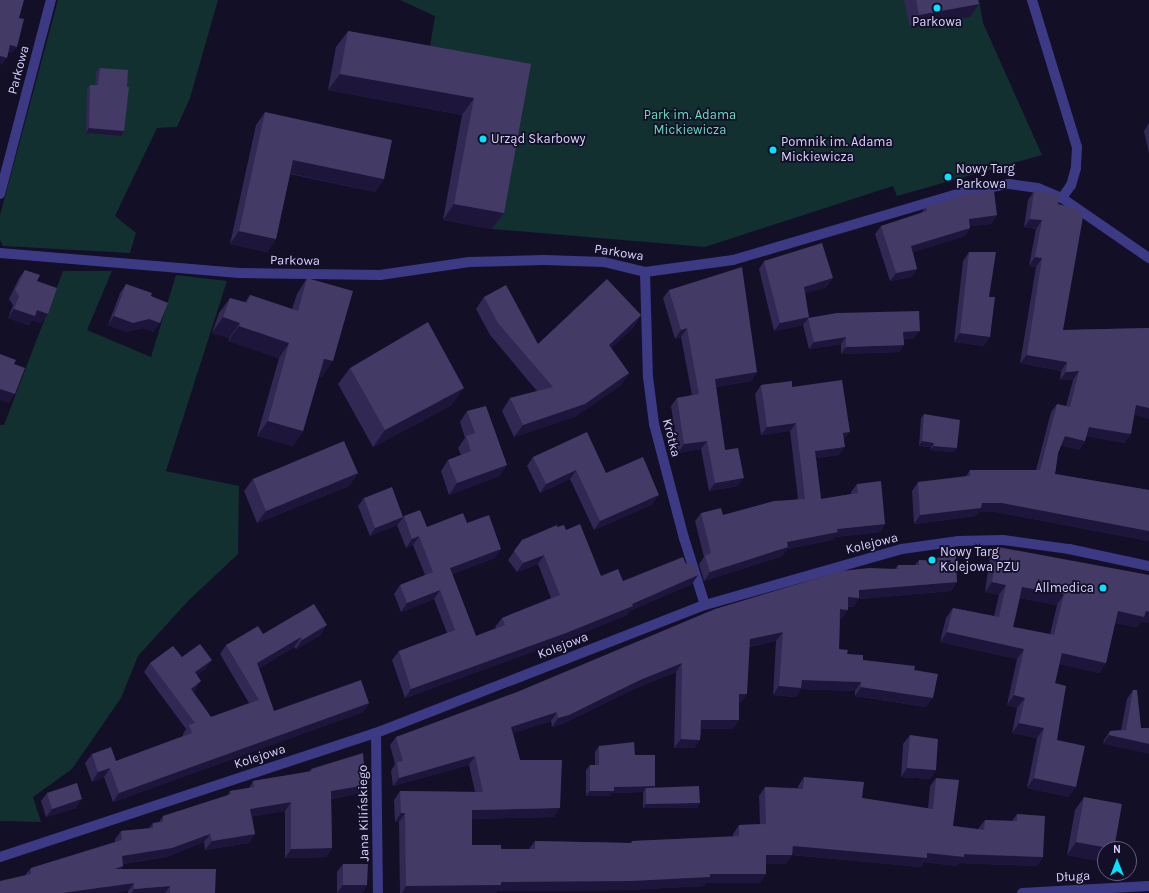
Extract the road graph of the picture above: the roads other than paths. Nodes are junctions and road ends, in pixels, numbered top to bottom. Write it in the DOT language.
graph roads {
  1 [pos="51,0"];
  2 [pos="1032,0"];
  3 [pos="0,194"];
  4 [pos="1062,198"];
  5 [pos="0,253"];
  6 [pos="1149,258"];
  7 [pos="645,272"];
  8 [pos="1149,566"];
  9 [pos="705,605"];
  10 [pos="376,733"];
  11 [pos="0,856"];
  12 [pos="1149,886"];
  13 [pos="378,893"];
  14 [pos="1022,893"];
  1 -- 3 [label="street, Parkowa"];
  2 -- 4 [label="street"];
  4 -- 6 [label="street, Parkowa"];
  4 -- 7 [label="street, Parkowa"];
  5 -- 7 [label="street, Parkowa"];
  7 -- 9 [label="street, Krótka"];
  8 -- 9 [label="street, Kolejowa"];
  9 -- 10 [label="street, Kolejowa"];
  10 -- 11 [label="street, Kolejowa"];
  10 -- 13 [label="street, Jana Kilińskiego"];
  12 -- 14 [label="street, Długa"];
}
